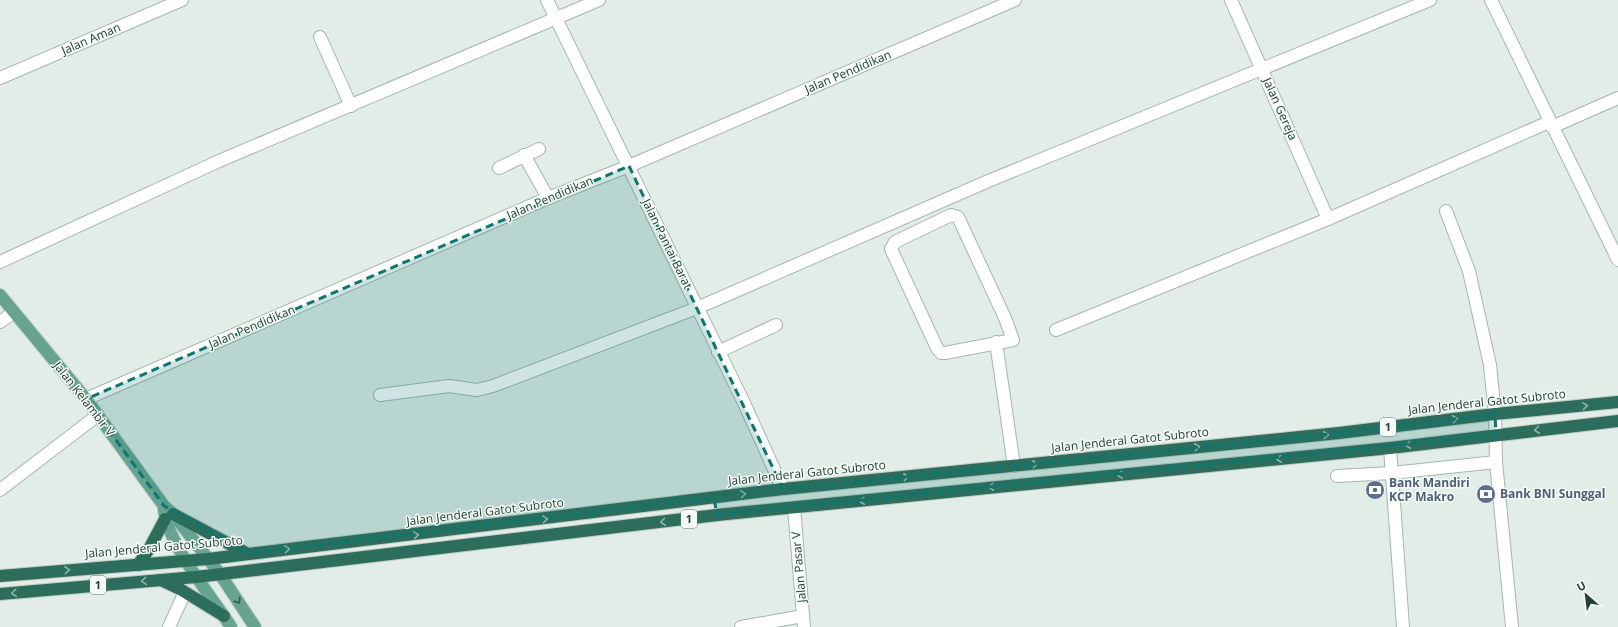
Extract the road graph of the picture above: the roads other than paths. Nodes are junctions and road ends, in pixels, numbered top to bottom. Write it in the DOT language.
graph roads {
  1 [pos="182,0"];
  2 [pos="547,0"];
  3 [pos="599,0"];
  4 [pos="1015,0"];
  5 [pos="1231,0"];
  6 [pos="1430,0"];
  7 [pos="1491,0"];
  8 [pos="556,18"];
  9 [pos="320,37"];
  10 [pos="1263,70"];
  11 [pos="0,78"];
  12 [pos="1618,98"];
  13 [pos="351,106"];
  14 [pos="1550,124"];
  15 [pos="539,149"];
  16 [pos="524,155"];
  17 [pos="629,166"];
  18 [pos="499,168"];
  19 [pos="548,198"];
  20 [pos="1446,211"];
  21 [pos="1328,218"];
  22 [pos="1617,256"];
  23 [pos="0,262"];
  24 [pos="0,296"];
  25 [pos="697,308"];
  26 [pos="14,312"];
  27 [pos="0,322"];
  28 [pos="776,325"];
  29 [pos="1056,330"];
  30 [pos="996,342"];
  31 [pos="718,352"];
  32 [pos="380,395"];
  33 [pos="86,400"];
  34 [pos="1618,402"];
  35 [pos="1495,414"];
  36 [pos="98,415"];
  37 [pos="1618,421"];
  38 [pos="1496,435"];
  39 [pos="1390,448"];
  40 [pos="1158,451"];
  41 [pos="1496,462"];
  42 [pos="1014,466"];
  43 [pos="1159,471"];
  44 [pos="1392,473"];
  45 [pos="1337,476"];
  46 [pos="783,489"];
  47 [pos="0,490"];
  48 [pos="714,498"];
  49 [pos="794,508"];
  50 [pos="717,515"];
  51 [pos="169,517"];
  52 [pos="248,554"];
  53 [pos="208,559"];
  54 [pos="186,561"];
  55 [pos="138,565"];
  56 [pos="220,574"];
  57 [pos="0,576"];
  58 [pos="196,577"];
  59 [pos="160,580"];
  60 [pos="185,592"];
  61 [pos="0,594"];
  62 [pos="224,616"];
  63 [pos="804,622"];
  64 [pos="169,627"];
  65 [pos="231,627"];
  66 [pos="255,627"];
  67 [pos="741,627"];
  68 [pos="1403,627"];
  69 [pos="1512,627"];
  1 -- 11 [label="street, Jalan Aman"];
  2 -- 8 [label="street, Jalan Pantai Barat"];
  3 -- 8 [label="street"];
  4 -- 17 [label="street, Jalan Pendidikan"];
  5 -- 10 [label="street, Jalan Gereja"];
  6 -- 10 [label="street"];
  7 -- 14 [label="street"];
  8 -- 13 [label="street"];
  8 -- 17 [label="street, Jalan Pantai Barat"];
  9 -- 13 [label="street"];
  10 -- 21 [label="street, Jalan Gereja"];
  10 -- 25 [label="street"];
  12 -- 14 [label="street"];
  13 -- 23 [label="street"];
  14 -- 21 [label="street"];
  14 -- 22 [label="street"];
  15 -- 16 [label="street"];
  16 -- 18 [label="street"];
  16 -- 19 [label="street"];
  17 -- 19 [label="street, Jalan Pendidikan"];
  17 -- 25 [label="street, Jalan Pantai Barat"];
  19 -- 33 [label="street, Jalan Pendidikan"];
  20 -- 35 [label="street"];
  21 -- 29 [label="street"];
  24 -- 26 [label="main road, Jalan Kelambir V"];
  25 -- 31 [label="street, Jalan Pantai Barat"];
  25 -- 32 [label="street"];
  26 -- 27 [label="street"];
  26 -- 33 [label="main road, Jalan Kelambir V"];
  28 -- 31 [label="street"];
  30 -- 30 [label="street"];
  30 -- 42 [label="street"];
  31 -- 46 [label="street, Jalan Pantai Barat"];
  33 -- 36 [label="main road, Jalan Kelambir V"];
  35 -- 34 [label="highway, Jalan Jenderal Gatot Subroto / 1, one-way"];
  35 -- 38 [label="street"];
  40 -- 35 [label="highway, Jalan Jenderal Gatot Subroto / 1, one-way"];
  36 -- 47 [label="street"];
  36 -- 51 [label="main road, Jalan Kelambir V"];
  37 -- 38 [label="highway, 1, one-way"];
  38 -- 39 [label="highway, 1, one-way"];
  38 -- 41 [label="street"];
  39 -- 43 [label="highway, 1, one-way"];
  39 -- 44 [label="street"];
  42 -- 40 [label="highway, Jalan Jenderal Gatot Subroto / 1, one-way"];
  40 -- 43 [label="highway"];
  41 -- 44 [label="street"];
  41 -- 69 [label="street"];
  46 -- 42 [label="highway, Jalan Jenderal Gatot Subroto / 1, one-way"];
  43 -- 49 [label="highway, 1, one-way"];
  44 -- 45 [label="street"];
  44 -- 68 [label="street"];
  48 -- 46 [label="highway, Jalan Jenderal Gatot Subroto / 1, one-way"];
  48 -- 50 [label="highway"];
  52 -- 48 [label="highway, Jalan Jenderal Gatot Subroto / 1, one-way"];
  49 -- 50 [label="highway, 1"];
  49 -- 63 [label="street, Jalan Pasar V"];
  50 -- 56 [label="highway, 1, one-way"];
  51 -- 52 [label="highway"];
  51 -- 53 [label="main road"];
  51 -- 54 [label="main road, Jalan Kelambir V"];
  51 -- 55 [label="highway"];
  52 -- 53 [label="highway, Jalan Jenderal Gatot Subroto / 1"];
  53 -- 54 [label="highway, Jalan Jenderal Gatot Subroto / 1"];
  53 -- 56 [label="main road"];
  54 -- 55 [label="highway, Jalan Jenderal Gatot Subroto / 1"];
  54 -- 58 [label="main road, Jalan Kelambir V"];
  57 -- 55 [label="highway, Jalan Jenderal Gatot Subroto / 1, one-way"];
  56 -- 58 [label="highway, 1"];
  56 -- 66 [label="main road, one-way"];
  58 -- 59 [label="highway, 1"];
  58 -- 62 [label="main road, Jalan Kelambir V"];
  59 -- 60 [label="highway"];
  59 -- 61 [label="highway, 1, one-way"];
  60 -- 62 [label="highway"];
  60 -- 64 [label="street"];
  62 -- 65 [label="main road, Jalan Kelambir V"];
  63 -- 67 [label="street"];
}
